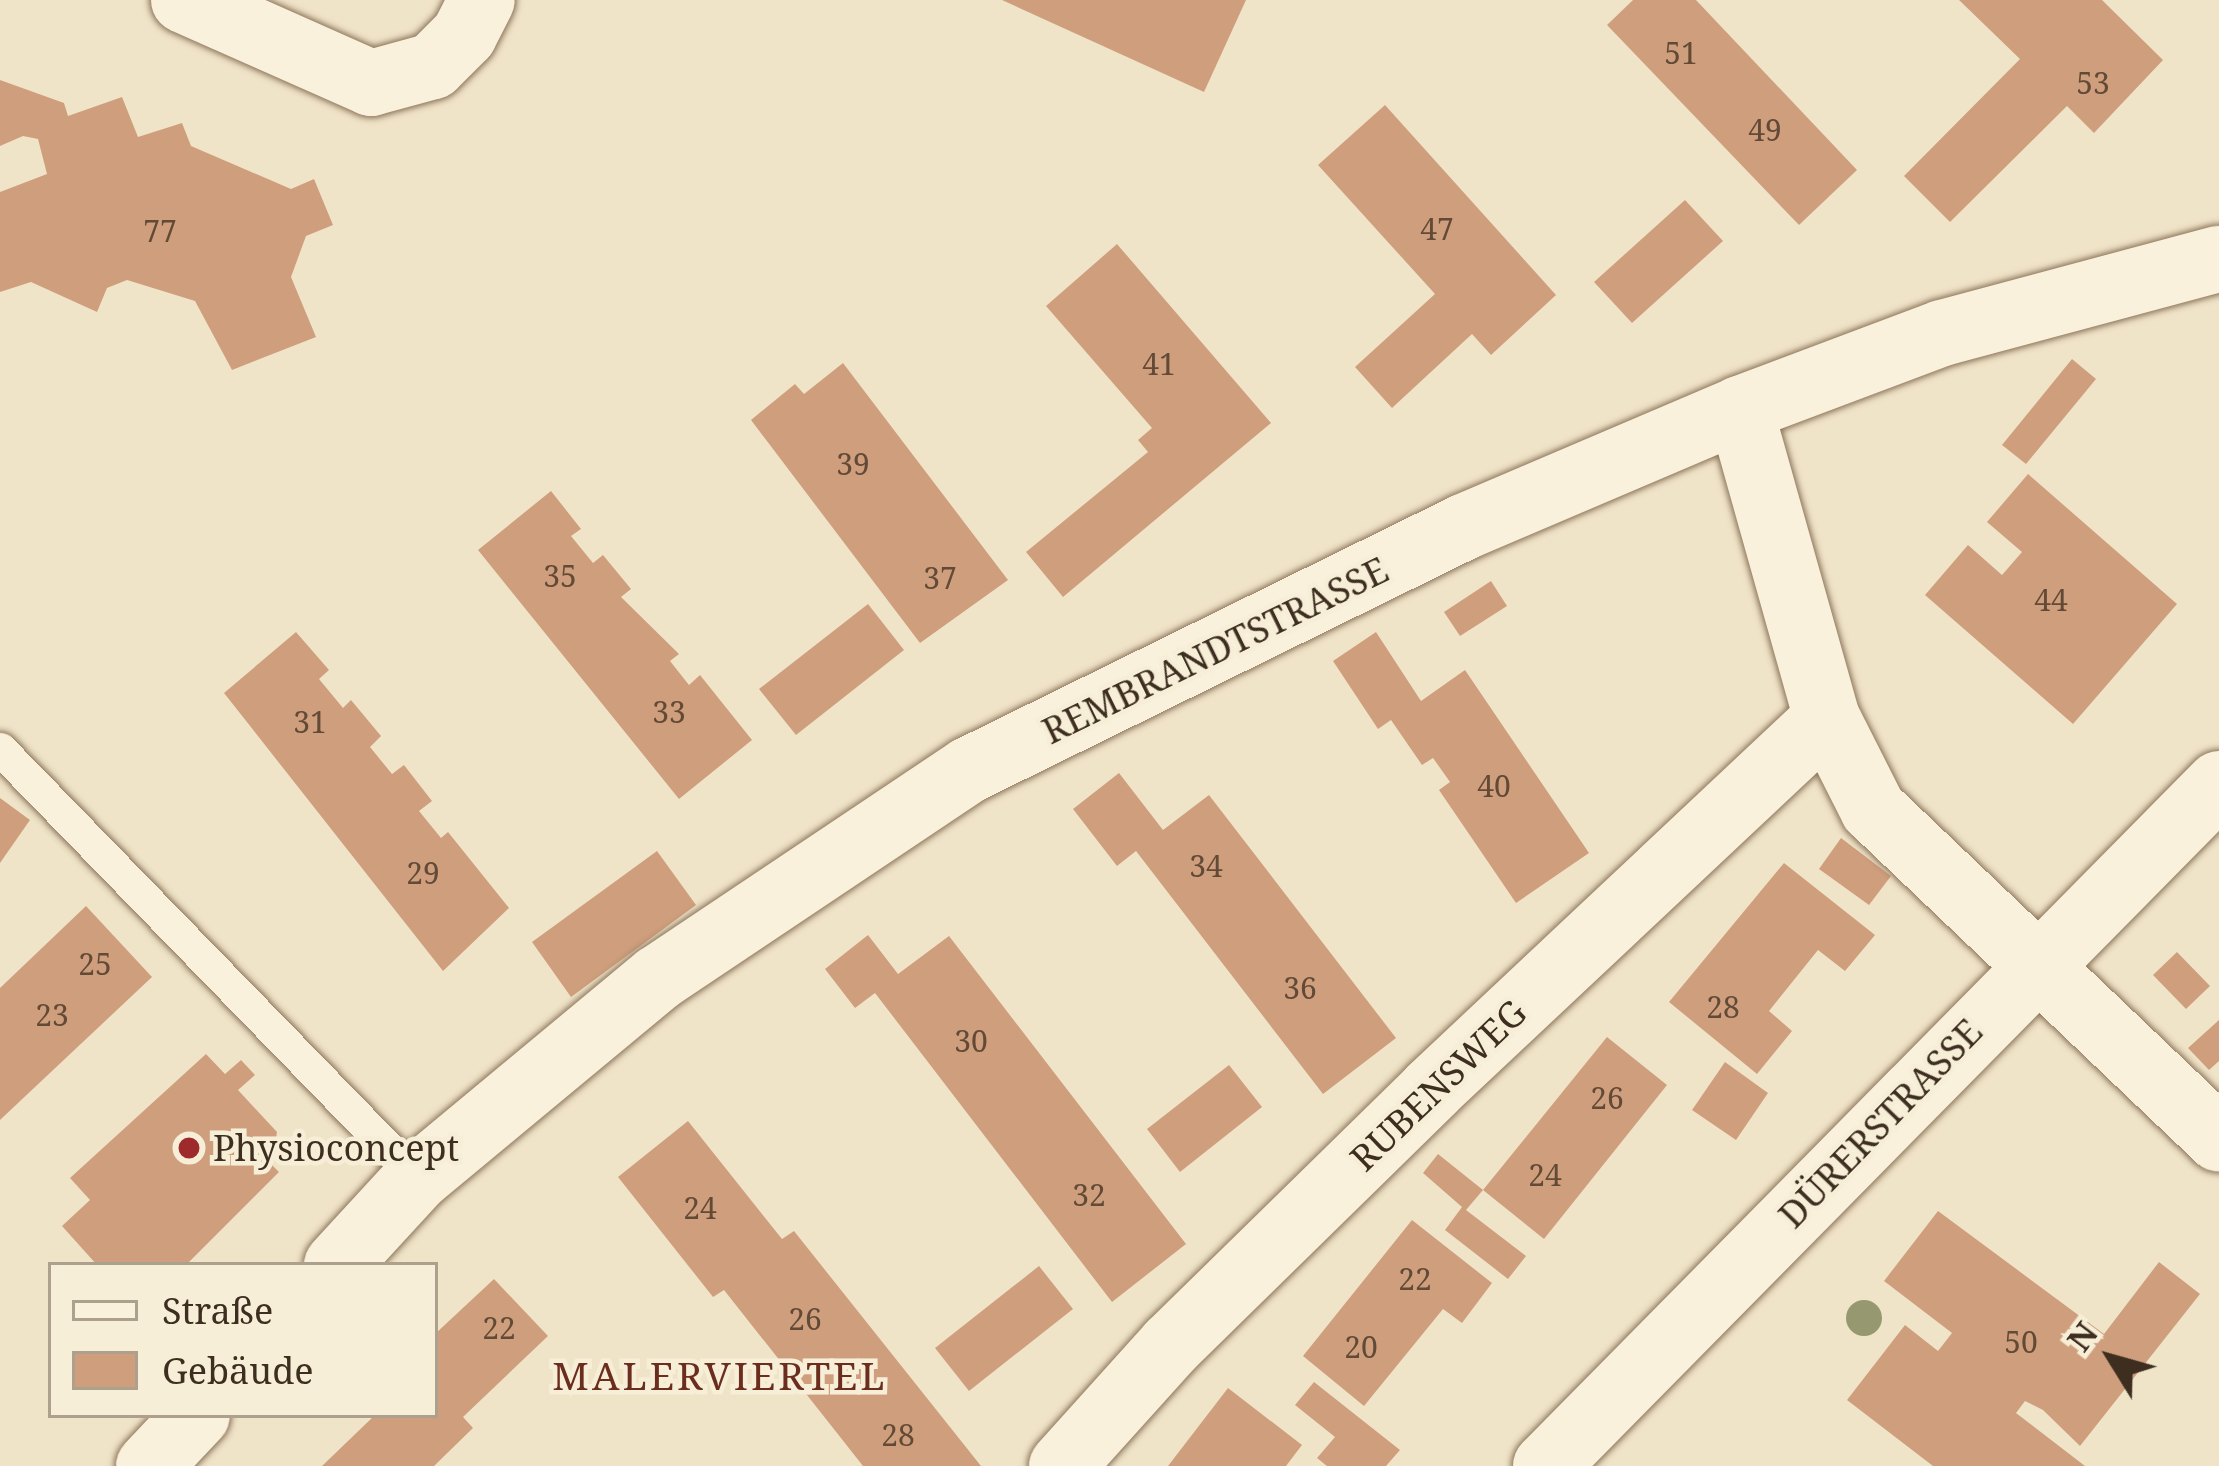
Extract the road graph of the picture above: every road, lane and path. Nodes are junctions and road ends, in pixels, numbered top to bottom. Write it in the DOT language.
graph roads {
  1 [pos="184,0"];
  2 [pos="482,0"];
  3 [pos="2219,259"];
  4 [pos="1740,409"];
  5 [pos="1827,718"];
  6 [pos="0,749"];
  7 [pos="2219,784"];
  8 [pos="2032,968"];
  9 [pos="2219,1139"];
  10 [pos="417,1178"];
  11 [pos="340,1262"];
  12 [pos="194,1418"];
  13 [pos="149,1466"];
  14 [pos="1062,1466"];
  15 [pos="1546,1466"];
  1 -- 2 [label="street"];
  3 -- 4 [label="street, REMBRANDTSTRASSE"];
  4 -- 5 [label="street"];
  4 -- 10 [label="street, REMBRANDTSTRASSE"];
  5 -- 8 [label="street"];
  5 -- 14 [label="street, RUBENSWEG"];
  6 -- 10 [label="lane"];
  7 -- 8 [label="street, DÜRERSTRASSE"];
  8 -- 9 [label="street"];
  8 -- 15 [label="street, DÜRERSTRASSE"];
  10 -- 11 [label="street, REMBRANDTSTRASSE"];
  12 -- 13 [label="street"];
}
